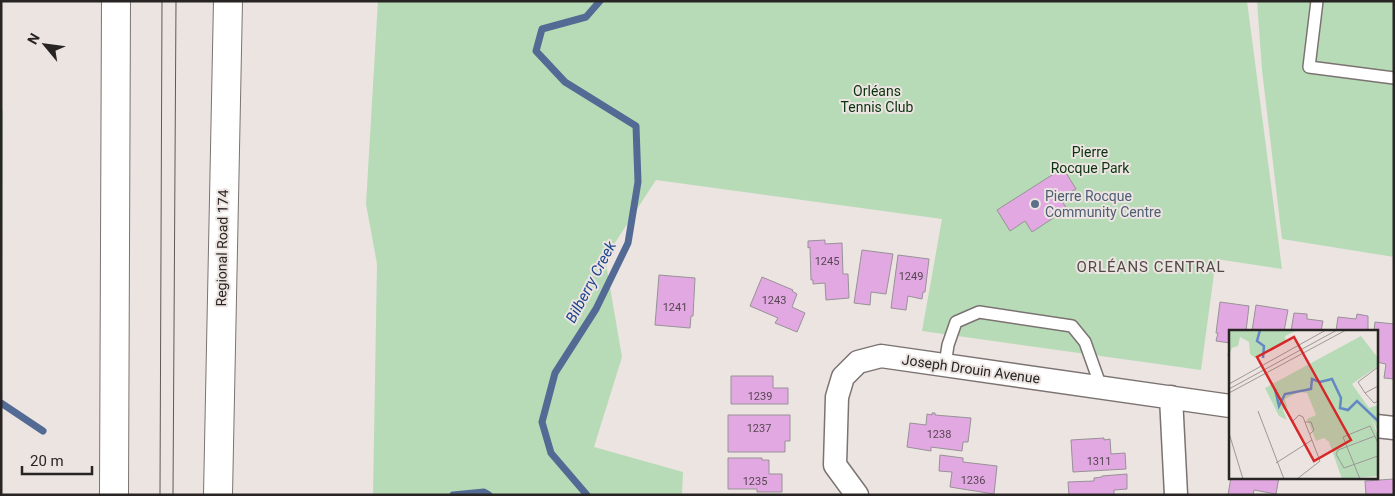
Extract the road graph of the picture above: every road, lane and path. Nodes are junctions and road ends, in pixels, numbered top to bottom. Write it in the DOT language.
graph roads {
  1 [pos="116,1"];
  2 [pos="1317,1"];
  3 [pos="228,4"];
  4 [pos="1394,78"];
  5 [pos="944,365"];
  6 [pos="1101,387"];
  7 [pos="1170,397"];
  8 [pos="1229,406"];
  9 [pos="1378,426"];
  10 [pos="1394,428"];
  11 [pos="114,495"];
  12 [pos="218,495"];
  13 [pos="857,495"];
  14 [pos="1176,495"];
  1 -- 11 [label="highway"];
  2 -- 4 [label="lane"];
  3 -- 12 [label="highway, Regional Road 174"];
  5 -- 6 [label="street, Joseph Drouin Avenue"];
  5 -- 6 [label="lane"];
  5 -- 13 [label="street, Joseph Drouin Avenue"];
  6 -- 7 [label="street, Joseph Drouin Avenue"];
  7 -- 8 [label="street, Joseph Drouin Avenue"];
  7 -- 14 [label="street"];
  9 -- 10 [label="street"];
}
